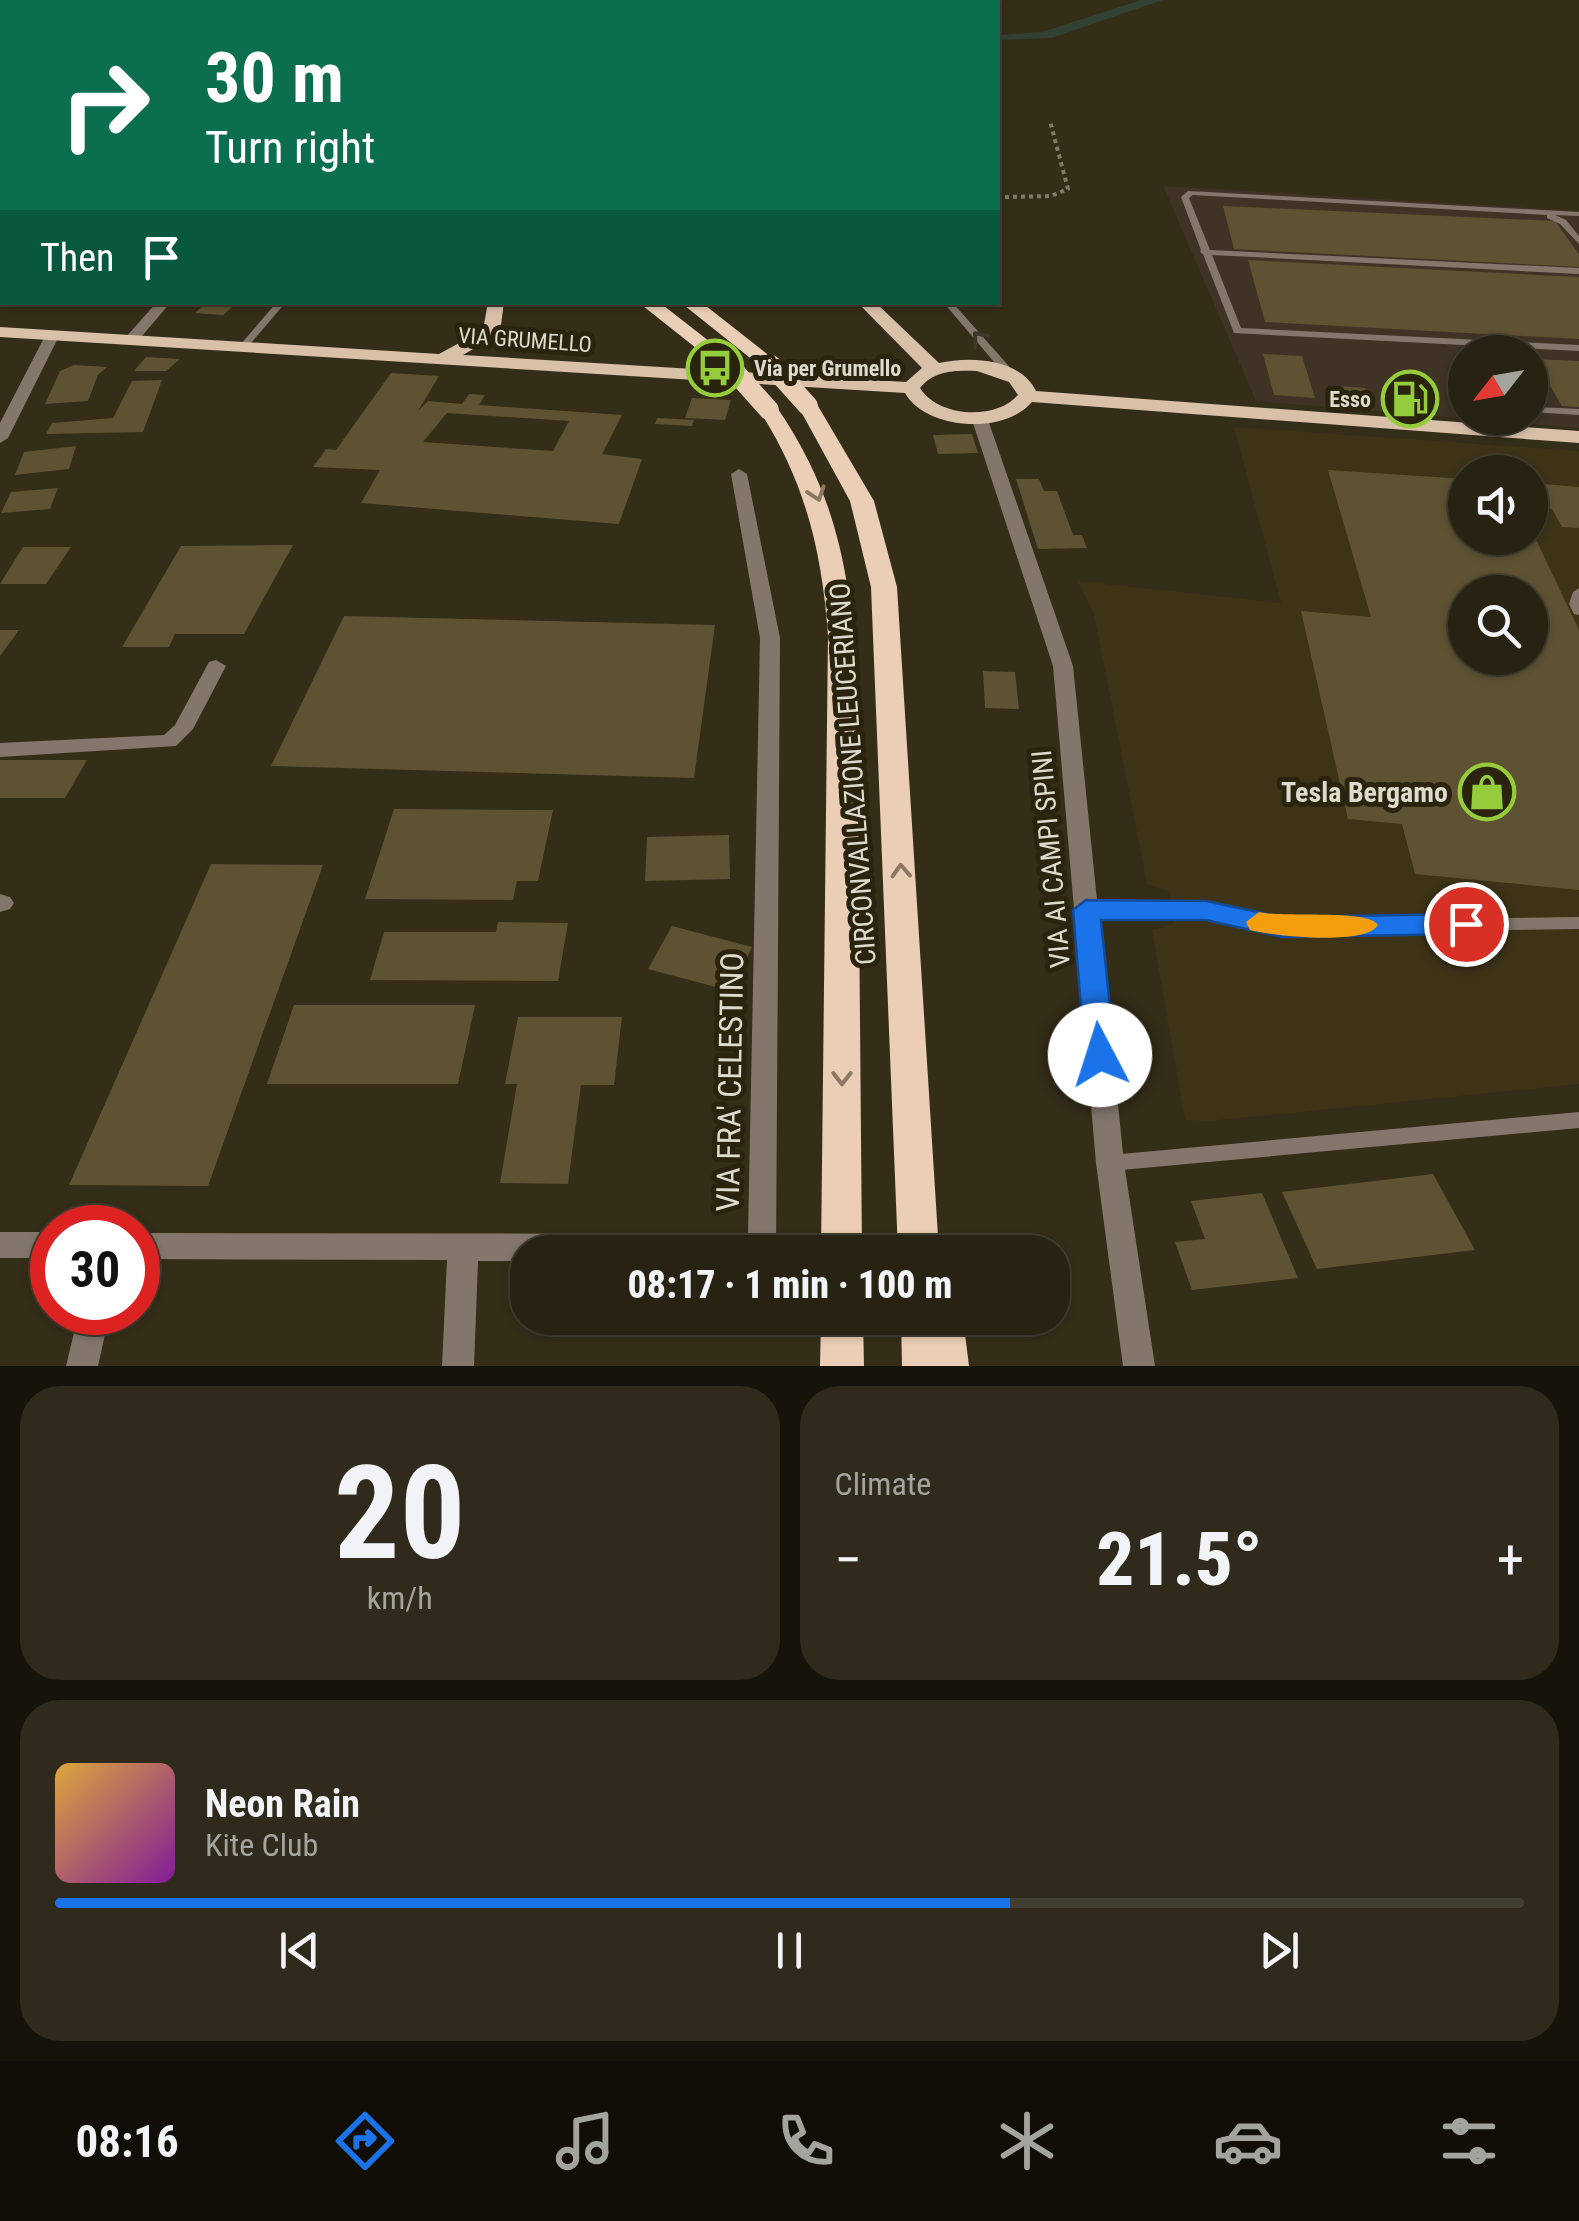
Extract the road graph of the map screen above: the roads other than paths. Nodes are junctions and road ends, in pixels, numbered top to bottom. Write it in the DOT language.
graph roads {
  1 [pos="1530,210"];
  2 [pos="1579,214"];
  3 [pos="1579,241"];
  4 [pos="1204,252"];
  5 [pos="1579,271"];
  6 [pos="162,305"];
  7 [pos="279,305"];
  8 [pos="496,305"];
  9 [pos="650,305"];
  10 [pos="693,305"];
  11 [pos="868,305"];
  12 [pos="950,305"];
  13 [pos="0,332"];
  14 [pos="52,336"];
  15 [pos="131,340"];
  16 [pos="1448,345"];
  17 [pos="244,347"];
  18 [pos="1548,348"];
  19 [pos="1579,348"];
  20 [pos="440,360"];
  21 [pos="934,368"];
  22 [pos="1010,374"];
  23 [pos="911,388"];
  24 [pos="806,394"];
  25 [pos="1027,396"];
  26 [pos="1548,411"];
  27 [pos="1579,412"];
  28 [pos="979,417"];
  29 [pos="1579,437"];
  30 [pos="0,438"];
  31 [pos="739,474"];
  32 [pos="1579,592"];
  33 [pos="1579,612"];
  34 [pos="216,666"];
  35 [pos="0,750"];
  36 [pos="1086,910"];
  37 [pos="1579,923"];
  38 [pos="905,968"];
  39 [pos="1579,1120"];
  40 [pos="1110,1164"];
  41 [pos="842,1235"];
  42 [pos="917,1235"];
  43 [pos="933,1235"];
  44 [pos="0,1245"];
  45 [pos="30,1245"];
  46 [pos="160,1246"];
  47 [pos="463,1247"];
  48 [pos="90,1335"];
  49 [pos="842,1335"];
  50 [pos="923,1335"];
  51 [pos="944,1335"];
  52 [pos="82,1366"];
  53 [pos="458,1366"];
  54 [pos="842,1366"];
  55 [pos="924,1366"];
  56 [pos="948,1366"];
  57 [pos="1139,1366"];
  1 -- 2 [label="lane"];
  1 -- 3 [label="lane"];
  1 -- 4 [label="lane"];
  4 -- 5 [label="lane"];
  4 -- 16 [label="lane"];
  6 -- 15 [label="street"];
  7 -- 17 [label="lane"];
  8 -- 20 [label="main road"];
  9 -- 41 [label="highway, CIRCONVALLAZIONE LEUCERIANO, one-way, bridge"];
  10 -- 24 [label="highway, CIRCONVALLAZIONE LEUCERIANO, bridge"];
  11 -- 21 [label="main road"];
  22 -- 12 [label="lane, one-way"];
  13 -- 14 [label="main road, VIA GRUMELLO"];
  14 -- 15 [label="main road, VIA GRUMELLO"];
  14 -- 30 [label="street"];
  15 -- 17 [label="main road, VIA GRUMELLO"];
  17 -- 20 [label="main road, VIA GRUMELLO"];
  18 -- 19 [label="lane"];
  20 -- 24 [label="main road, VIA GRUMELLO"];
  21 -- 22 [label="main road"];
  21 -- 23 [label="main road"];
  22 -- 25 [label="main road"];
  23 -- 24 [label="main road"];
  23 -- 28 [label="main road"];
  38 -- 24 [label="highway, CIRCONVALLAZIONE LEUCERIANO, one-way"];
  25 -- 28 [label="main road"];
  25 -- 29 [label="main road"];
  26 -- 27 [label="lane"];
  28 -- 36 [label="street, VIA AI CAMPI SPINI"];
  31 -- 47 [label="street, VIA FRA' CELESTINO"];
  32 -- 33 [label="lane"];
  34 -- 35 [label="street"];
  36 -- 37 [label="lane"];
  36 -- 40 [label="street, VIA AI CAMPI SPINI"];
  38 -- 42 [label="highway, CIRCONVALLAZIONE LEUCERIANO"];
  38 -- 43 [label="highway"];
  39 -- 40 [label="lane"];
  40 -- 57 [label="street, VIA AI CAMPI SPINI"];
  44 -- 45 [label="street"];
  46 -- 47 [label="street, VIA FRA' CELESTINO"];
  47 -- 53 [label="street"];
  48 -- 52 [label="street"];
  49 -- 54 [label="highway"];
  50 -- 55 [label="highway"];
  51 -- 56 [label="highway"];
}
